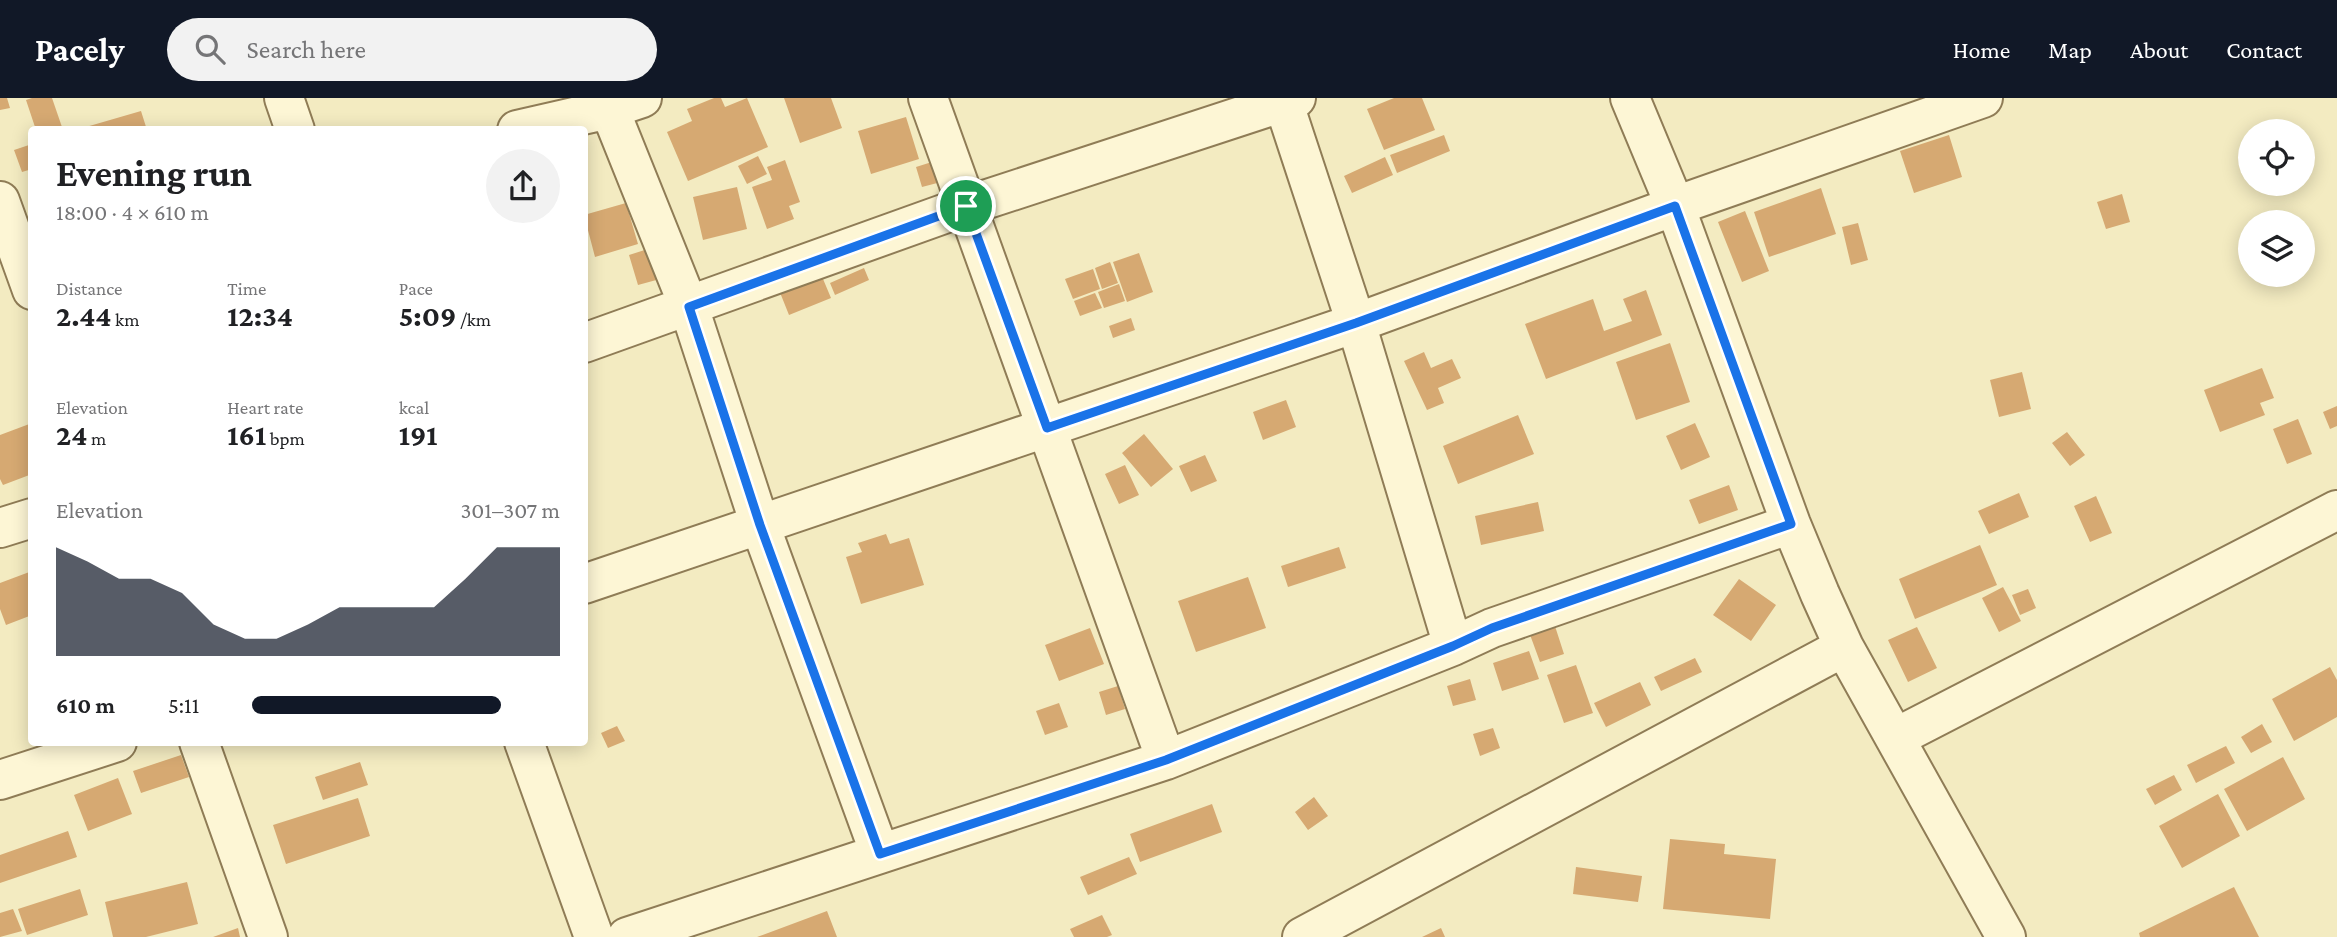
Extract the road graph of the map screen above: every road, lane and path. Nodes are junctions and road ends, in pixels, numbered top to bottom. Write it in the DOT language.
graph roads {
  1 [pos="284,98"];
  2 [pos="928,98"];
  3 [pos="1630,98"];
  4 [pos="1983,98"];
  5 [pos="1287,99"];
  6 [pos="619,102"];
  7 [pos="294,126"];
  8 [pos="532,126"];
  9 [pos="0,201"];
  10 [pos="966,206"];
  11 [pos="1675,206"];
  12 [pos="22,282"];
  13 [pos="689,307"];
  14 [pos="1356,323"];
  15 [pos="588,342"];
  16 [pos="1047,428"];
  17 [pos="2337,510"];
  18 [pos="28,520"];
  19 [pos="1791,524"];
  20 [pos="760,525"];
  21 [pos="0,528"];
  22 [pos="588,583"];
  23 [pos="1453,646"];
  24 [pos="1844,647"];
  25 [pos="1895,738"];
  26 [pos="105,746"];
  27 [pos="200,746"];
  28 [pos="525,746"];
  29 [pos="1166,760"];
  30 [pos="0,780"];
  31 [pos="880,854"];
  32 [pos="268,937"];
  33 [pos="594,937"];
  34 [pos="627,937"];
  35 [pos="1302,937"];
  36 [pos="2006,937"];
  1 -- 7 [label="street"];
  2 -- 10 [label="street"];
  3 -- 11 [label="street"];
  4 -- 11 [label="street"];
  5 -- 10 [label="street"];
  5 -- 14 [label="street"];
  6 -- 8 [label="street"];
  6 -- 13 [label="street"];
  9 -- 12 [label="street"];
  10 -- 13 [label="street"];
  10 -- 16 [label="street"];
  11 -- 14 [label="street"];
  11 -- 19 [label="street"];
  13 -- 15 [label="street"];
  13 -- 20 [label="street"];
  14 -- 16 [label="street"];
  14 -- 23 [label="street"];
  16 -- 20 [label="street"];
  16 -- 29 [label="street"];
  17 -- 25 [label="street"];
  18 -- 21 [label="street"];
  19 -- 23 [label="street"];
  19 -- 24 [label="street"];
  20 -- 22 [label="street"];
  20 -- 31 [label="street"];
  23 -- 29 [label="street"];
  24 -- 25 [label="street"];
  24 -- 35 [label="street"];
  25 -- 36 [label="street"];
  26 -- 30 [label="street"];
  27 -- 32 [label="street"];
  28 -- 33 [label="street"];
  29 -- 31 [label="street"];
  31 -- 34 [label="street"];
}
